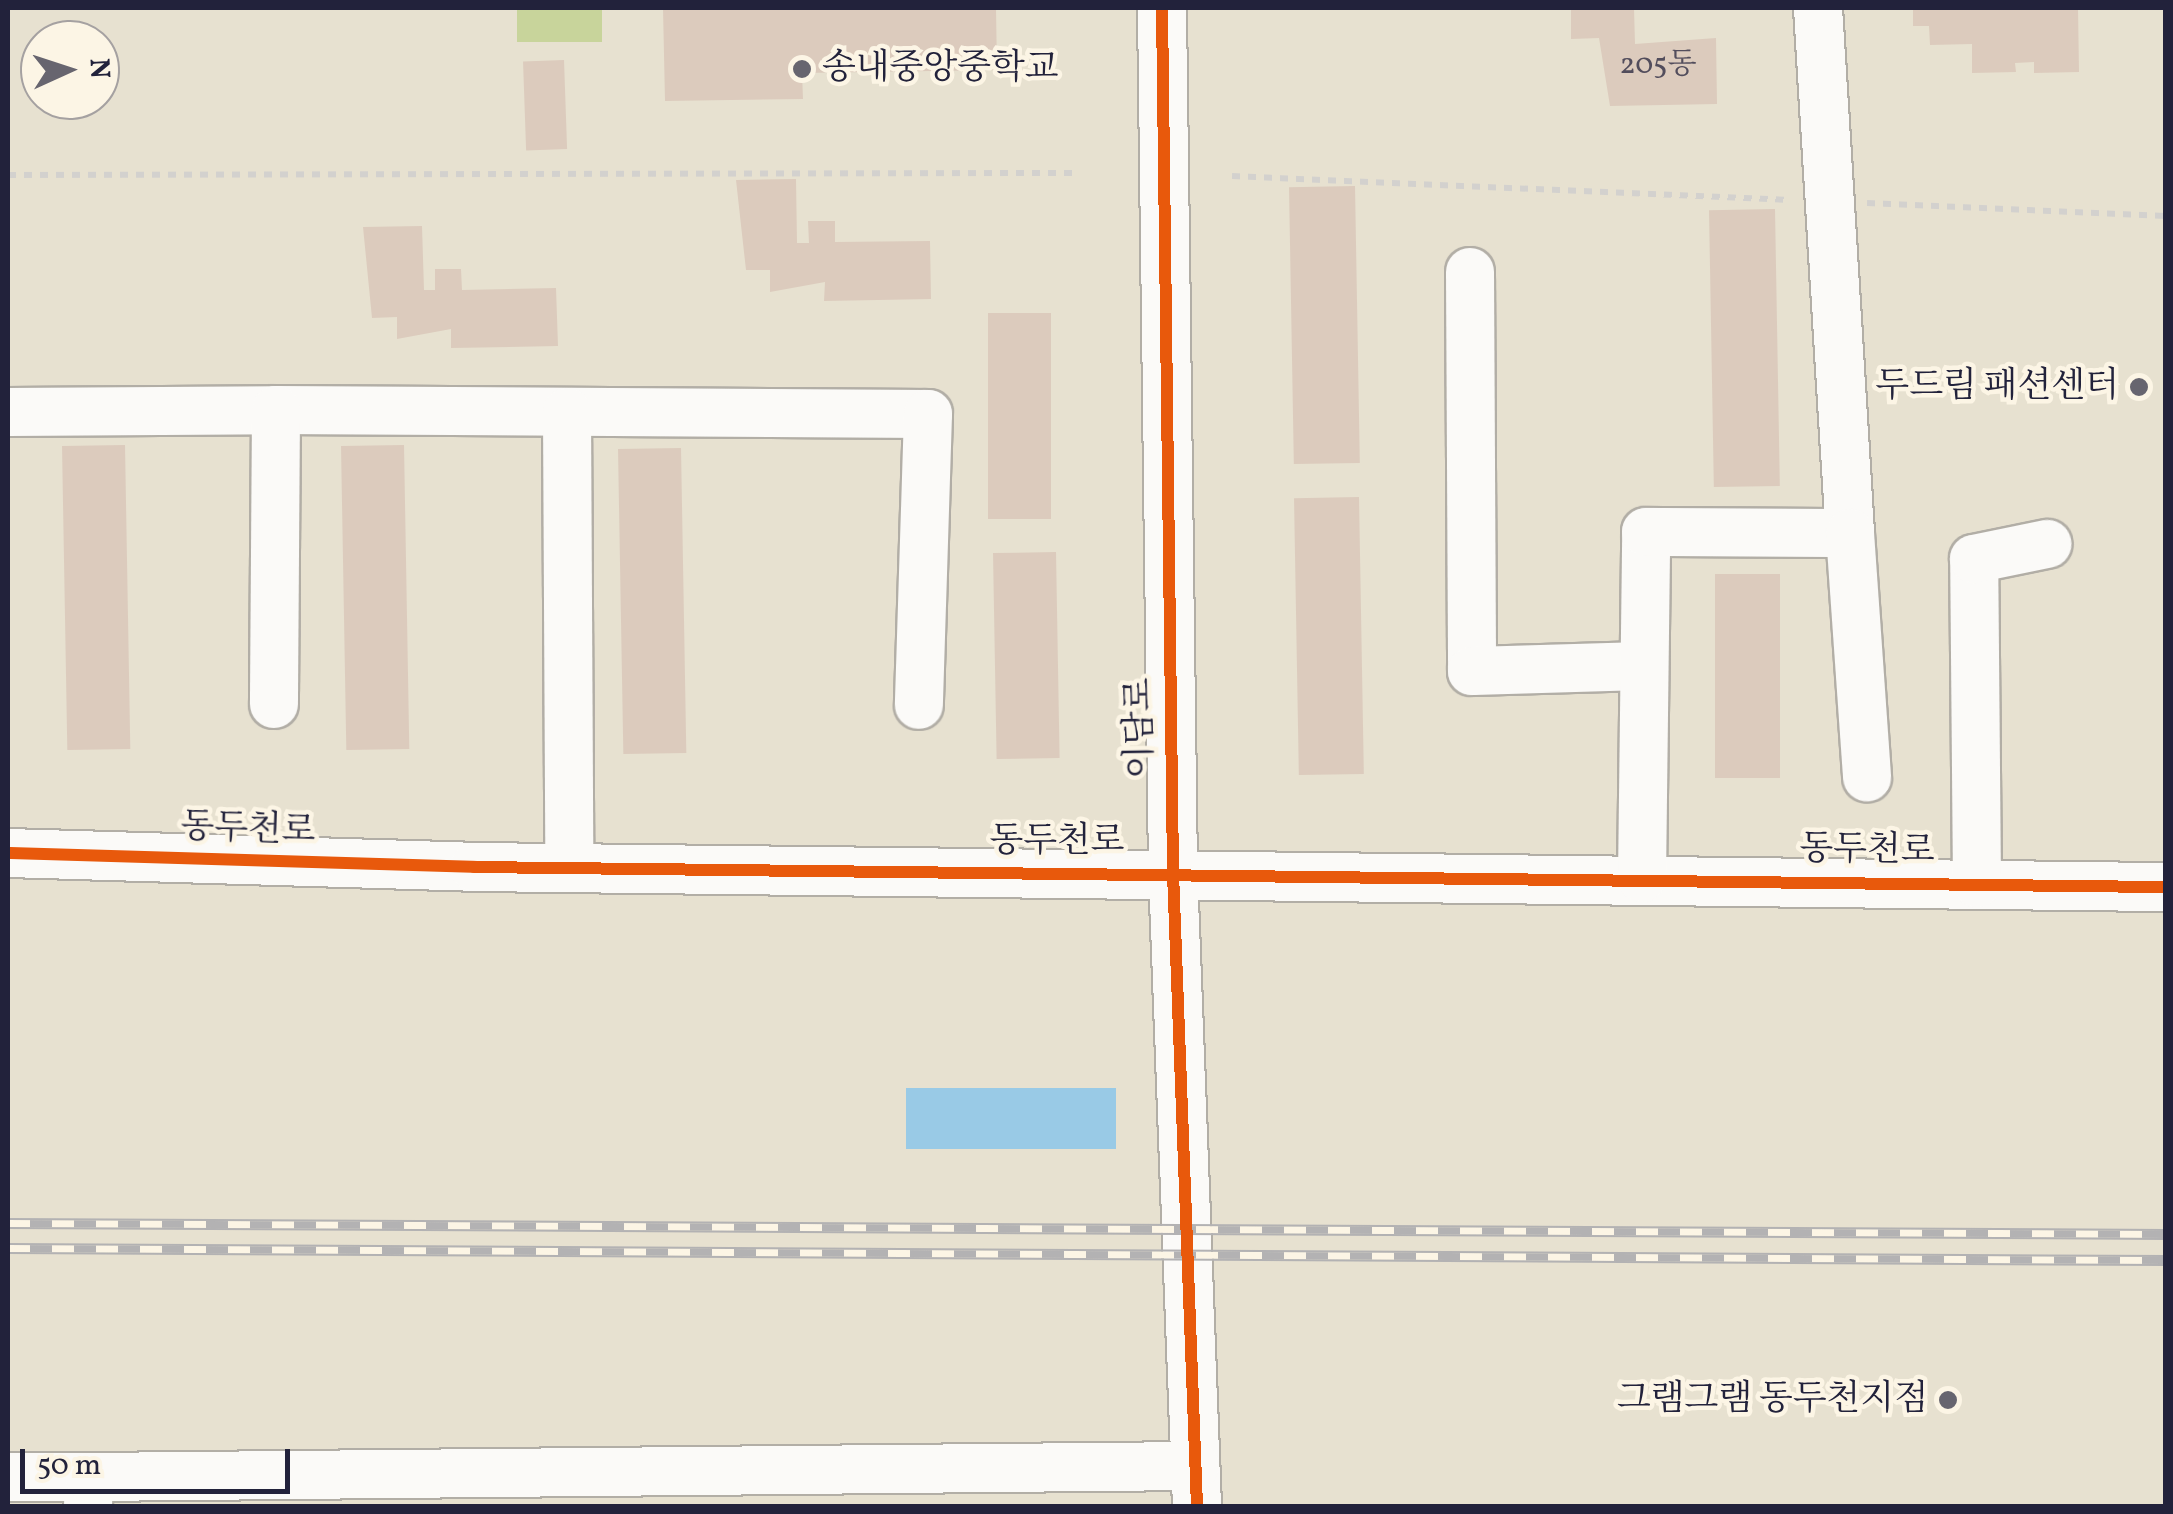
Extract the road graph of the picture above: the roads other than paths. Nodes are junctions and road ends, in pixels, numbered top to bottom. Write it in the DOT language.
graph roads {
  1 [pos="1162,8"];
  2 [pos="1818,8"];
  3 [pos="1470,272"];
  4 [pos="276,410"];
  5 [pos="8,412"];
  6 [pos="567,412"];
  7 [pos="1850,532"];
  8 [pos="2047,544"];
  9 [pos="1644,666"];
  10 [pos="274,704"];
  11 [pos="920,705"];
  12 [pos="1867,777"];
  13 [pos="8,853"];
  14 [pos="569,868"];
  15 [pos="1173,873"];
  16 [pos="1642,878"];
  17 [pos="1977,884"];
  18 [pos="2166,886"];
  19 [pos="8,1477"];
  20 [pos="1196,1486"];
  21 [pos="89,1492"];
  1 -- 15 [label="street, 이담로"];
  2 -- 7 [label="street"];
  3 -- 9 [label="street"];
  4 -- 5 [label="street"];
  4 -- 6 [label="street"];
  4 -- 10 [label="street"];
  6 -- 11 [label="street"];
  6 -- 14 [label="street"];
  7 -- 9 [label="street"];
  7 -- 12 [label="street"];
  8 -- 17 [label="street"];
  9 -- 16 [label="street"];
  13 -- 14 [label="street, 동두천로"];
  14 -- 15 [label="street, 동두천로"];
  15 -- 16 [label="street, 동두천로"];
  15 -- 20 [label="street, 이담로"];
  16 -- 17 [label="street, 동두천로"];
  17 -- 18 [label="street, 동두천로"];
  19 -- 21 [label="street"];
  20 -- 21 [label="street"];
}
